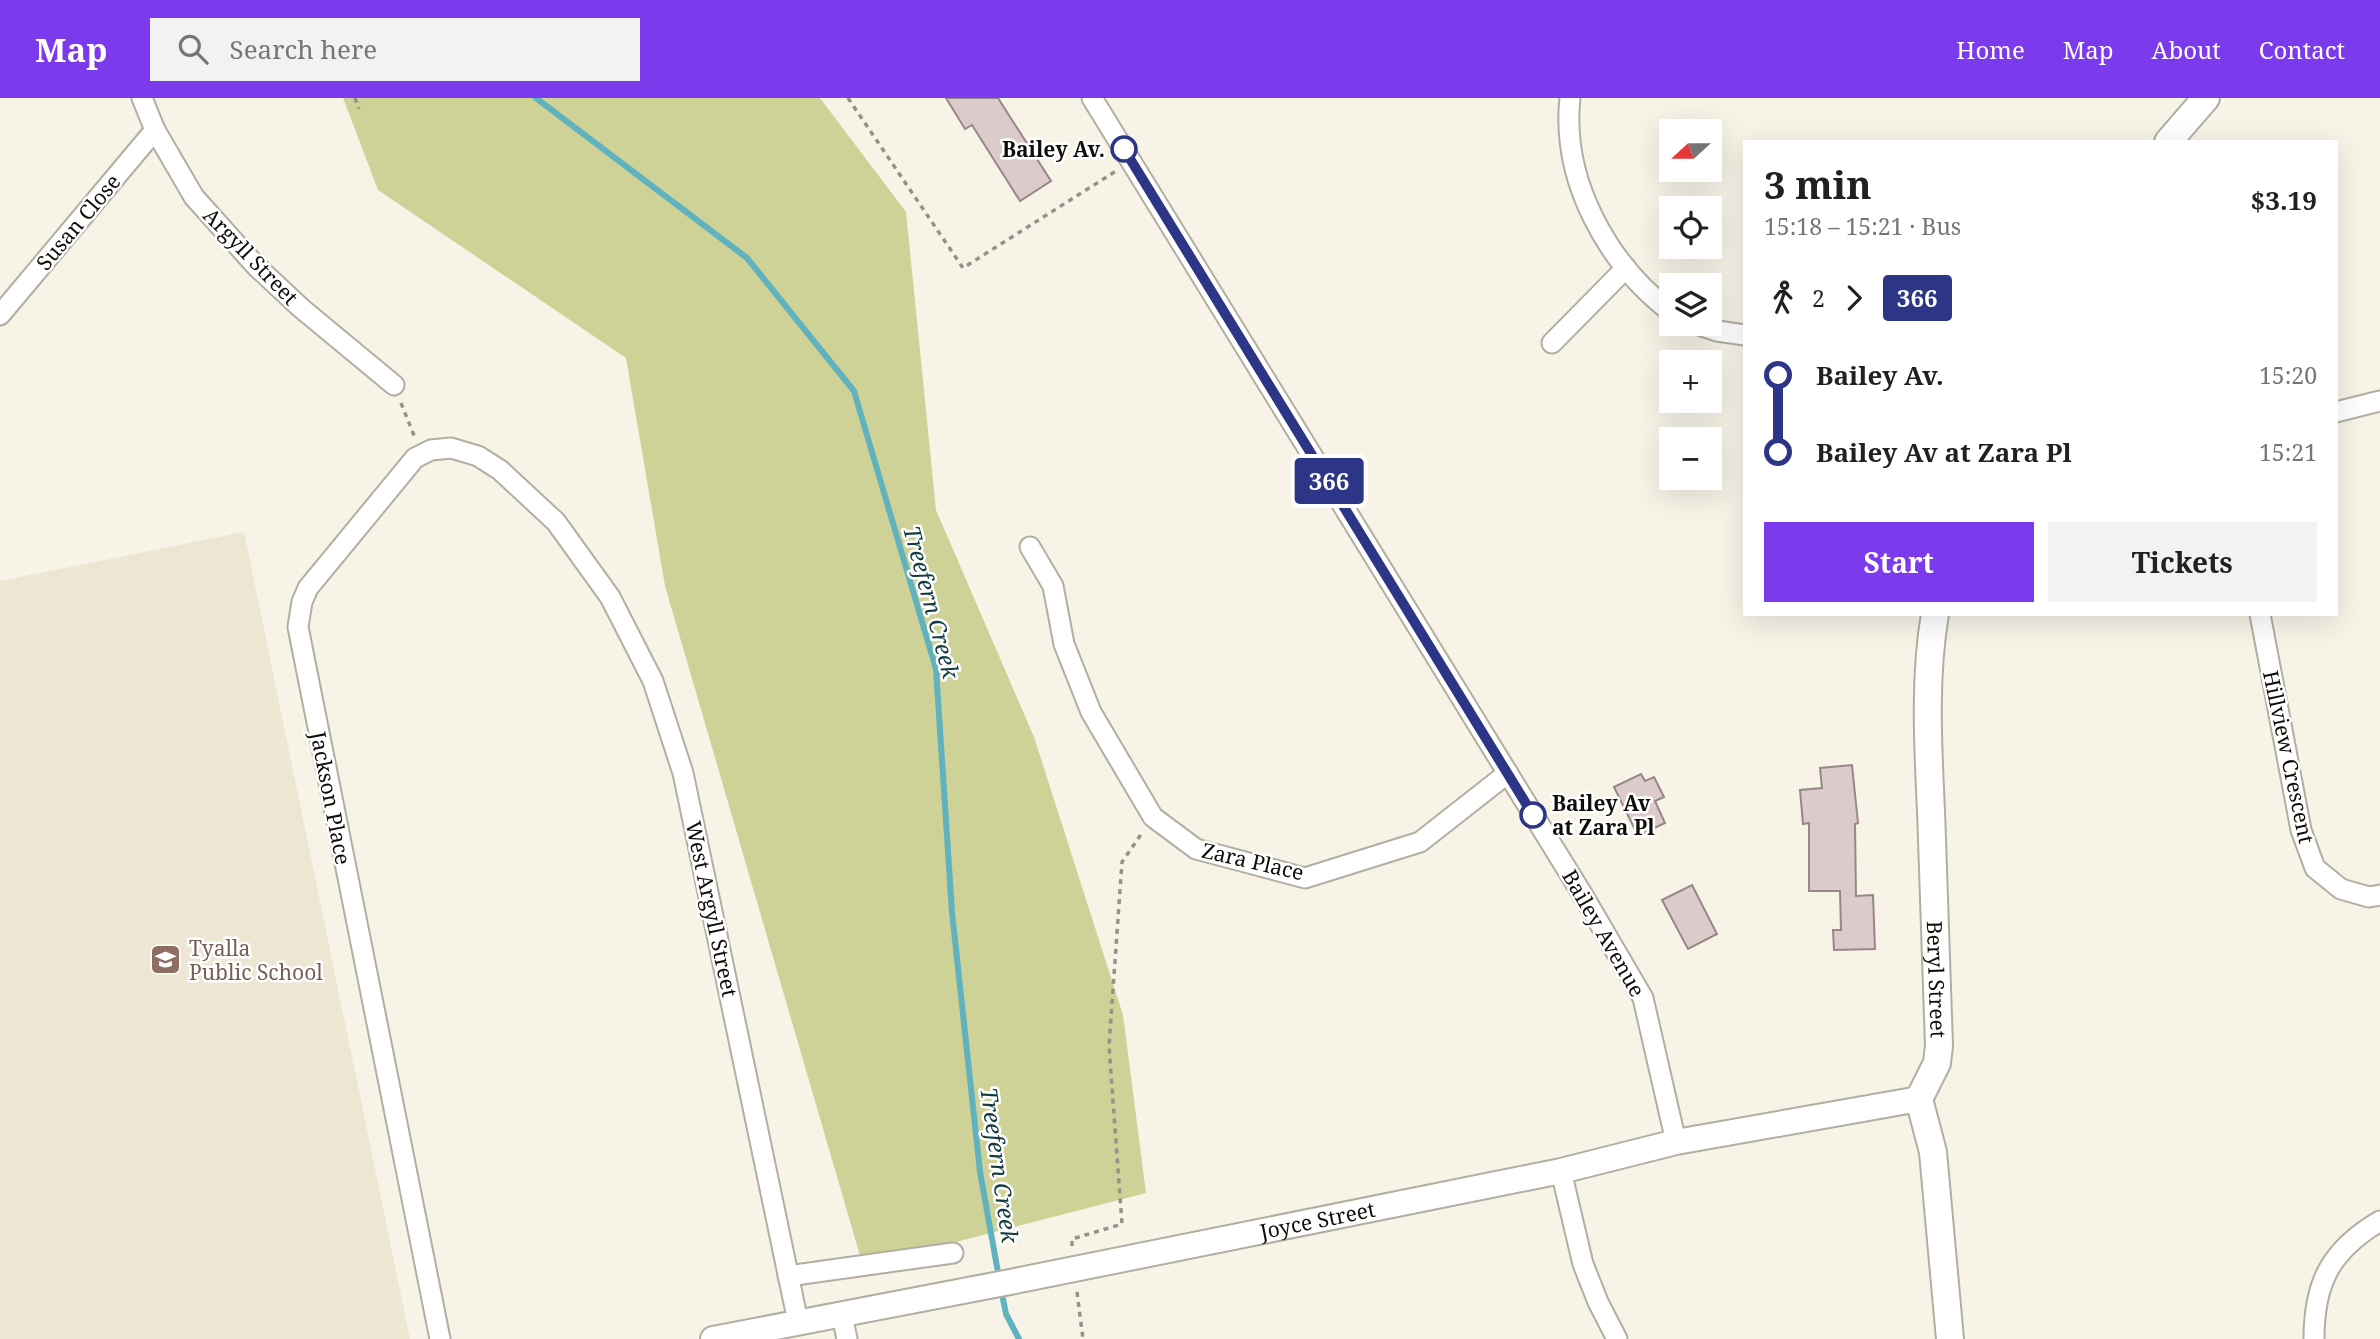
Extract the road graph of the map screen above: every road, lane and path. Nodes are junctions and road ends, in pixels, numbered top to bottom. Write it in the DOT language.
graph roads {
  1 [pos="142,98"];
  2 [pos="355,98"];
  3 [pos="848,98"];
  4 [pos="1092,98"];
  5 [pos="1570,98"];
  6 [pos="2206,98"];
  7 [pos="359,109"];
  8 [pos="155,130"];
  9 [pos="2170,140"];
  10 [pos="1131,161"];
  11 [pos="1626,268"];
  12 [pos="1659,303"];
  13 [pos="0,315"];
  14 [pos="1722,332"];
  15 [pos="1743,335"];
  16 [pos="1552,343"];
  17 [pos="394,385"];
  18 [pos="2380,401"];
  19 [pos="2338,412"];
  20 [pos="421,453"];
  21 [pos="1030,547"];
  22 [pos="1935,616"];
  23 [pos="2260,616"];
  24 [pos="1508,774"];
  25 [pos="1153,817"];
  26 [pos="2380,895"];
  27 [pos="1919,1099"];
  28 [pos="1676,1142"];
  29 [pos="1561,1171"];
  30 [pos="2380,1222"];
  31 [pos="953,1253"];
  32 [pos="1073,1269"];
  33 [pos="788,1276"];
  34 [pos="798,1322"];
  35 [pos="844,1327"];
  36 [pos="440,1339"];
  37 [pos="713,1339"];
  38 [pos="1083,1339"];
  39 [pos="1617,1339"];
  40 [pos="1950,1339"];
  41 [pos="2314,1339"];
  1 -- 8 [label="street, Argyll Street"];
  2 -- 7 [label="path"];
  3 -- 10 [label="path"];
  4 -- 10 [label="street, Bailey Avenue"];
  5 -- 11 [label="street"];
  6 -- 9 [label="main road"];
  8 -- 13 [label="street, Susan Close"];
  8 -- 17 [label="street, Argyll Street"];
  10 -- 24 [label="street, Bailey Avenue"];
  11 -- 12 [label="street"];
  11 -- 16 [label="street"];
  14 -- 15 [label="street"];
  17 -- 20 [label="path"];
  18 -- 19 [label="street"];
  20 -- 33 [label="street, West Argyll Street"];
  20 -- 36 [label="street, Jackson Place"];
  21 -- 25 [label="street, Zara Place"];
  22 -- 27 [label="main road, Beryl Street"];
  23 -- 26 [label="street, Hillview Crescent"];
  24 -- 25 [label="street, Zara Place"];
  24 -- 28 [label="street, Bailey Avenue"];
  25 -- 32 [label="path"];
  27 -- 28 [label="street, Joyce Street"];
  27 -- 40 [label="main road"];
  28 -- 29 [label="street, Joyce Street"];
  29 -- 32 [label="street, Joyce Street"];
  29 -- 39 [label="street"];
  30 -- 41 [label="street"];
  31 -- 33 [label="street"];
  32 -- 35 [label="street, Joyce Street"];
  32 -- 38 [label="path"];
  33 -- 34 [label="street, West Argyll Street"];
  34 -- 35 [label="street, Joyce Street"];
  34 -- 37 [label="street, Joyce Street"];
}
